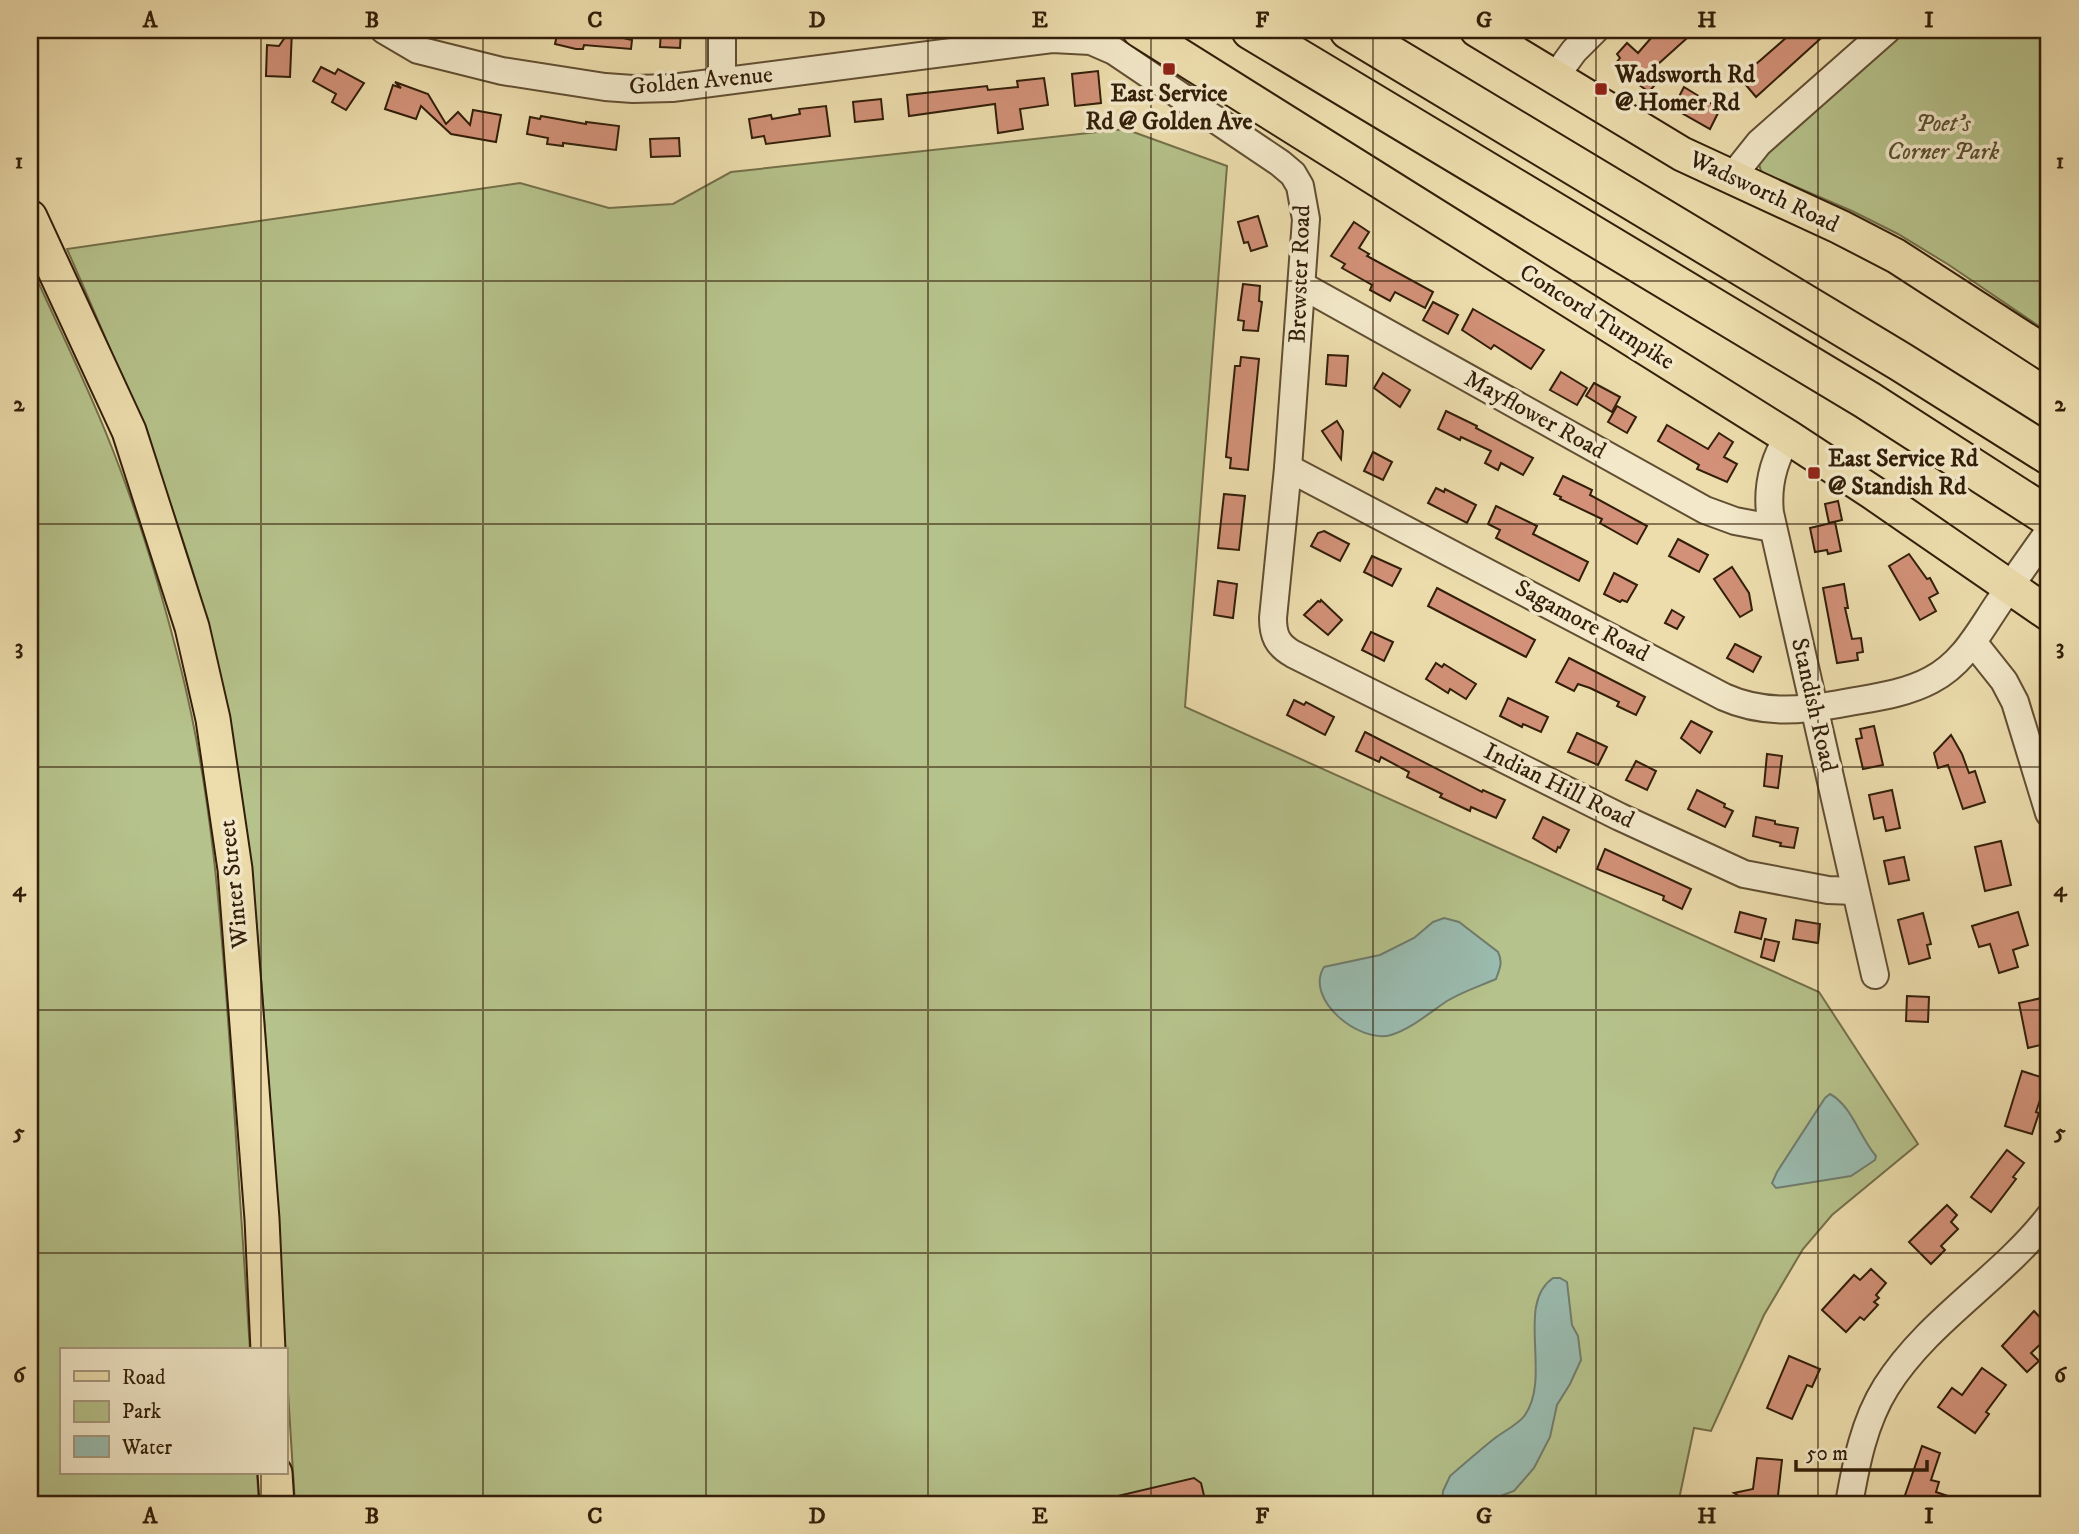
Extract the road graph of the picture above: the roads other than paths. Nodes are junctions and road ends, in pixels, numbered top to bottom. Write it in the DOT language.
graph roads {
  1 [pos="384,30"];
  2 [pos="722,30"];
  3 [pos="1139,30"];
  4 [pos="1251,30"];
  5 [pos="1477,30"];
  6 [pos="1595,30"];
  7 [pos="1887,30"];
  8 [pos="1067,34"];
  9 [pos="1361,35"];
  10 [pos="1029,36"];
  11 [pos="1555,77"];
  12 [pos="722,81"];
  13 [pos="1731,178"];
  14 [pos="30,217"];
  15 [pos="1303,286"];
  16 [pos="2049,355"];
  17 [pos="1788,437"];
  18 [pos="2049,455"];
  19 [pos="1288,468"];
  20 [pos="2042,516"];
  21 [pos="1772,528"];
  22 [pos="2010,587"];
  23 [pos="2049,614"];
  24 [pos="1278,642"];
  25 [pos="1973,642"];
  26 [pos="1815,708"];
  27 [pos="2049,813"];
  28 [pos="1855,891"];
  29 [pos="1875,975"];
  30 [pos="2049,1217"];
  31 [pos="268,1348"];
  32 [pos="275,1474"];
  33 [pos="277,1504"];
  34 [pos="1849,1504"];
  1 -- 12 [label="street, Golden Avenue"];
  2 -- 12 [label="street"];
  3 -- 17 [label="main road, Concord Turnpike"];
  4 -- 20 [label="highway"];
  5 -- 11 [label="main road, Wadsworth Road"];
  6 -- 11 [label="street"];
  7 -- 13 [label="street"];
  8 -- 10 [label="street, Golden Avenue"];
  8 -- 15 [label="street, Brewster Road"];
  9 -- 18 [label="highway"];
  10 -- 12 [label="street, Golden Avenue"];
  11 -- 13 [label="main road, Wadsworth Road"];
  13 -- 16 [label="main road, Wadsworth Road"];
  14 -- 31 [label="main road, Winter Street"];
  15 -- 19 [label="street, Brewster Road"];
  15 -- 21 [label="street, Mayflower Road"];
  17 -- 21 [label="street, Standish Road"];
  17 -- 22 [label="main road, Concord Turnpike"];
  19 -- 24 [label="street, Brewster Road"];
  19 -- 26 [label="street, Sagamore Road"];
  20 -- 22 [label="street, Sagamore Road"];
  21 -- 26 [label="street, Standish Road"];
  22 -- 23 [label="main road, Concord Turnpike"];
  22 -- 25 [label="street, Sagamore Road"];
  24 -- 28 [label="street, Indian Hill Road"];
  25 -- 26 [label="street, Sagamore Road"];
  25 -- 27 [label="street"];
  26 -- 28 [label="street, Standish Road"];
  28 -- 29 [label="street, Standish Road"];
  30 -- 34 [label="street"];
  32 -- 33 [label="main road"];
}
